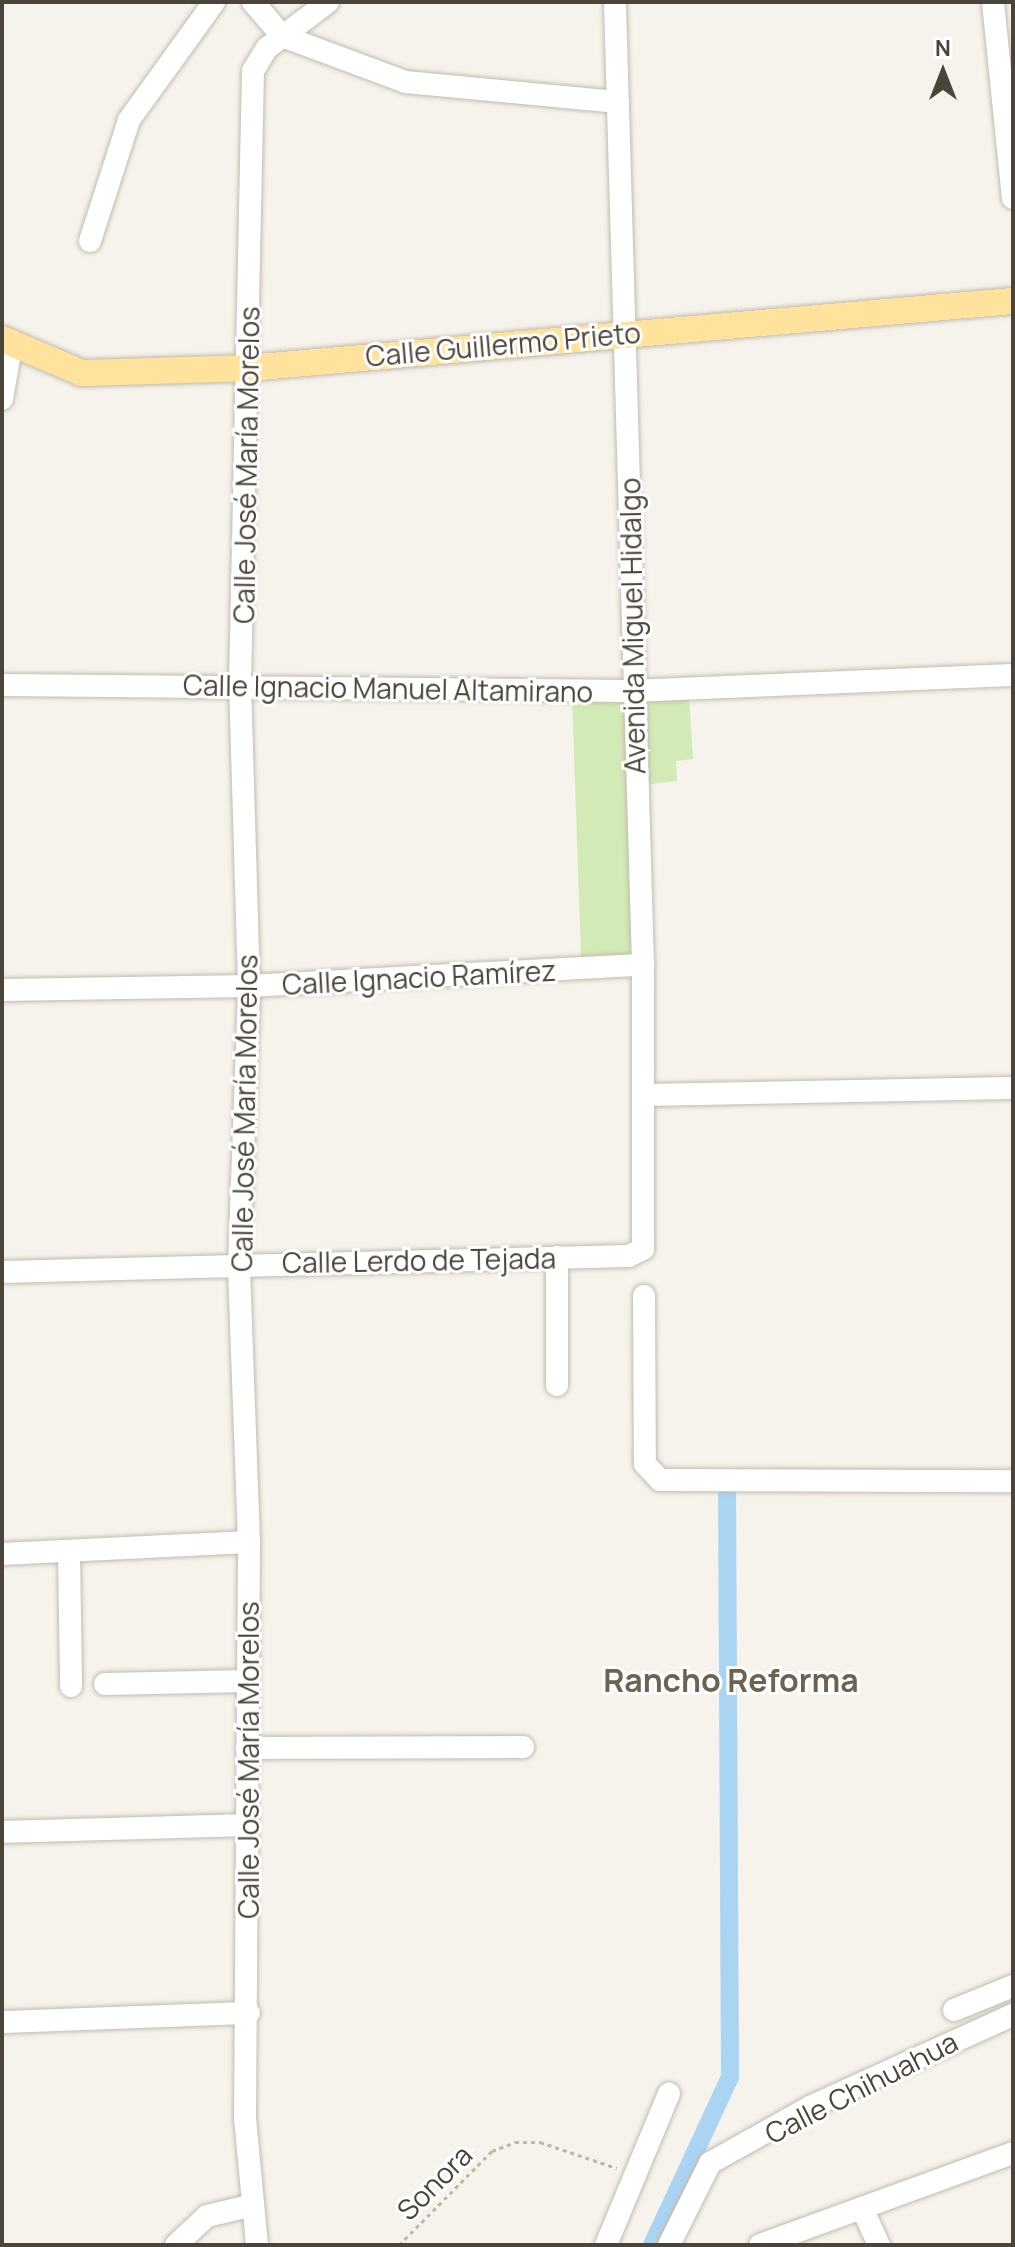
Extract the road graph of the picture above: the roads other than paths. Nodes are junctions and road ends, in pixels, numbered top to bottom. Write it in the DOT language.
graph roads {
  1 [pos="214,2"];
  2 [pos="253,2"];
  3 [pos="328,2"];
  4 [pos="615,2"];
  5 [pos="993,2"];
  6 [pos="282,36"];
  7 [pos="618,102"];
  8 [pos="1013,198"];
  9 [pos="90,241"];
  10 [pos="1013,301"];
  11 [pos="627,333"];
  12 [pos="7,340"];
  13 [pos="248,368"];
  14 [pos="2,399"];
  15 [pos="1013,675"];
  16 [pos="2,685"];
  17 [pos="240,685"];
  18 [pos="631,691"];
  19 [pos="643,965"];
  20 [pos="249,986"];
  21 [pos="2,990"];
  22 [pos="1013,1088"];
  23 [pos="644,1095"];
  24 [pos="643,1249"];
  25 [pos="557,1257"];
  26 [pos="239,1264"];
  27 [pos="2,1272"];
  28 [pos="644,1296"];
  29 [pos="557,1385"];
  30 [pos="1013,1481"];
  31 [pos="249,1542"];
  32 [pos="69,1552"];
  33 [pos="2,1554"];
  34 [pos="248,1681"];
  35 [pos="105,1684"];
  36 [pos="71,1686"];
  37 [pos="523,1747"];
  38 [pos="247,1748"];
  39 [pos="247,1825"];
  40 [pos="2,1832"];
  41 [pos="1013,1986"];
  42 [pos="954,2010"];
  43 [pos="249,2013"];
  44 [pos="1013,2015"];
  45 [pos="2,2022"];
  46 [pos="669,2094"];
  47 [pos="1013,2153"];
  48 [pos="253,2205"];
  49 [pos="862,2208"];
  50 [pos="176,2245"];
  51 [pos="257,2245"];
  52 [pos="606,2245"];
  53 [pos="669,2245"];
  54 [pos="760,2245"];
  55 [pos="879,2245"];
  1 -- 9 [label="street"];
  2 -- 6 [label="street"];
  3 -- 6 [label="street, Calle José María Morelos"];
  4 -- 7 [label="street, Avenida Miguel Hidalgo"];
  5 -- 8 [label="street"];
  6 -- 7 [label="street"];
  6 -- 13 [label="street, Calle José María Morelos"];
  7 -- 11 [label="street, Avenida Miguel Hidalgo"];
  10 -- 11 [label="main road, Calle Guillermo Prieto"];
  11 -- 13 [label="main road, Calle Guillermo Prieto"];
  11 -- 18 [label="street, Avenida Miguel Hidalgo"];
  12 -- 13 [label="main road, Calle Guillermo Prieto"];
  12 -- 14 [label="street"];
  13 -- 17 [label="street, Calle José María Morelos"];
  15 -- 18 [label="street, Calle Ignacio Manuel Altamirano"];
  16 -- 17 [label="street, Calle Ignacio Manuel Altamirano"];
  17 -- 18 [label="street, Calle Ignacio Manuel Altamirano"];
  17 -- 20 [label="street, Calle José María Morelos"];
  18 -- 19 [label="street, Avenida Miguel Hidalgo"];
  19 -- 20 [label="street, Calle Ignacio Ramírez"];
  19 -- 23 [label="street, Avenida Miguel Hidalgo"];
  20 -- 21 [label="street, Calle Ignacio Ramírez"];
  20 -- 26 [label="street, Calle José María Morelos"];
  22 -- 23 [label="street"];
  23 -- 24 [label="street, Avenida Miguel Hidalgo"];
  24 -- 25 [label="street, Calle Lerdo de Tejada"];
  25 -- 26 [label="street, Calle Lerdo de Tejada"];
  25 -- 29 [label="street"];
  26 -- 27 [label="street, Calle Lerdo de Tejada"];
  26 -- 31 [label="street, Calle José María Morelos"];
  28 -- 30 [label="street"];
  31 -- 32 [label="street"];
  31 -- 34 [label="street, Calle José María Morelos"];
  32 -- 33 [label="street"];
  32 -- 36 [label="street"];
  34 -- 35 [label="street"];
  34 -- 38 [label="street, Calle José María Morelos"];
  37 -- 38 [label="street"];
  38 -- 39 [label="street, Calle José María Morelos"];
  39 -- 40 [label="street"];
  39 -- 43 [label="street, Calle José María Morelos"];
  41 -- 42 [label="street"];
  43 -- 45 [label="street"];
  43 -- 48 [label="street, Calle José María Morelos"];
  44 -- 53 [label="street, Calle Chihuahua"];
  46 -- 52 [label="street"];
  47 -- 49 [label="street"];
  48 -- 50 [label="street"];
  48 -- 51 [label="street, Calle José María Morelos"];
  49 -- 54 [label="street"];
  49 -- 55 [label="street"];
}
